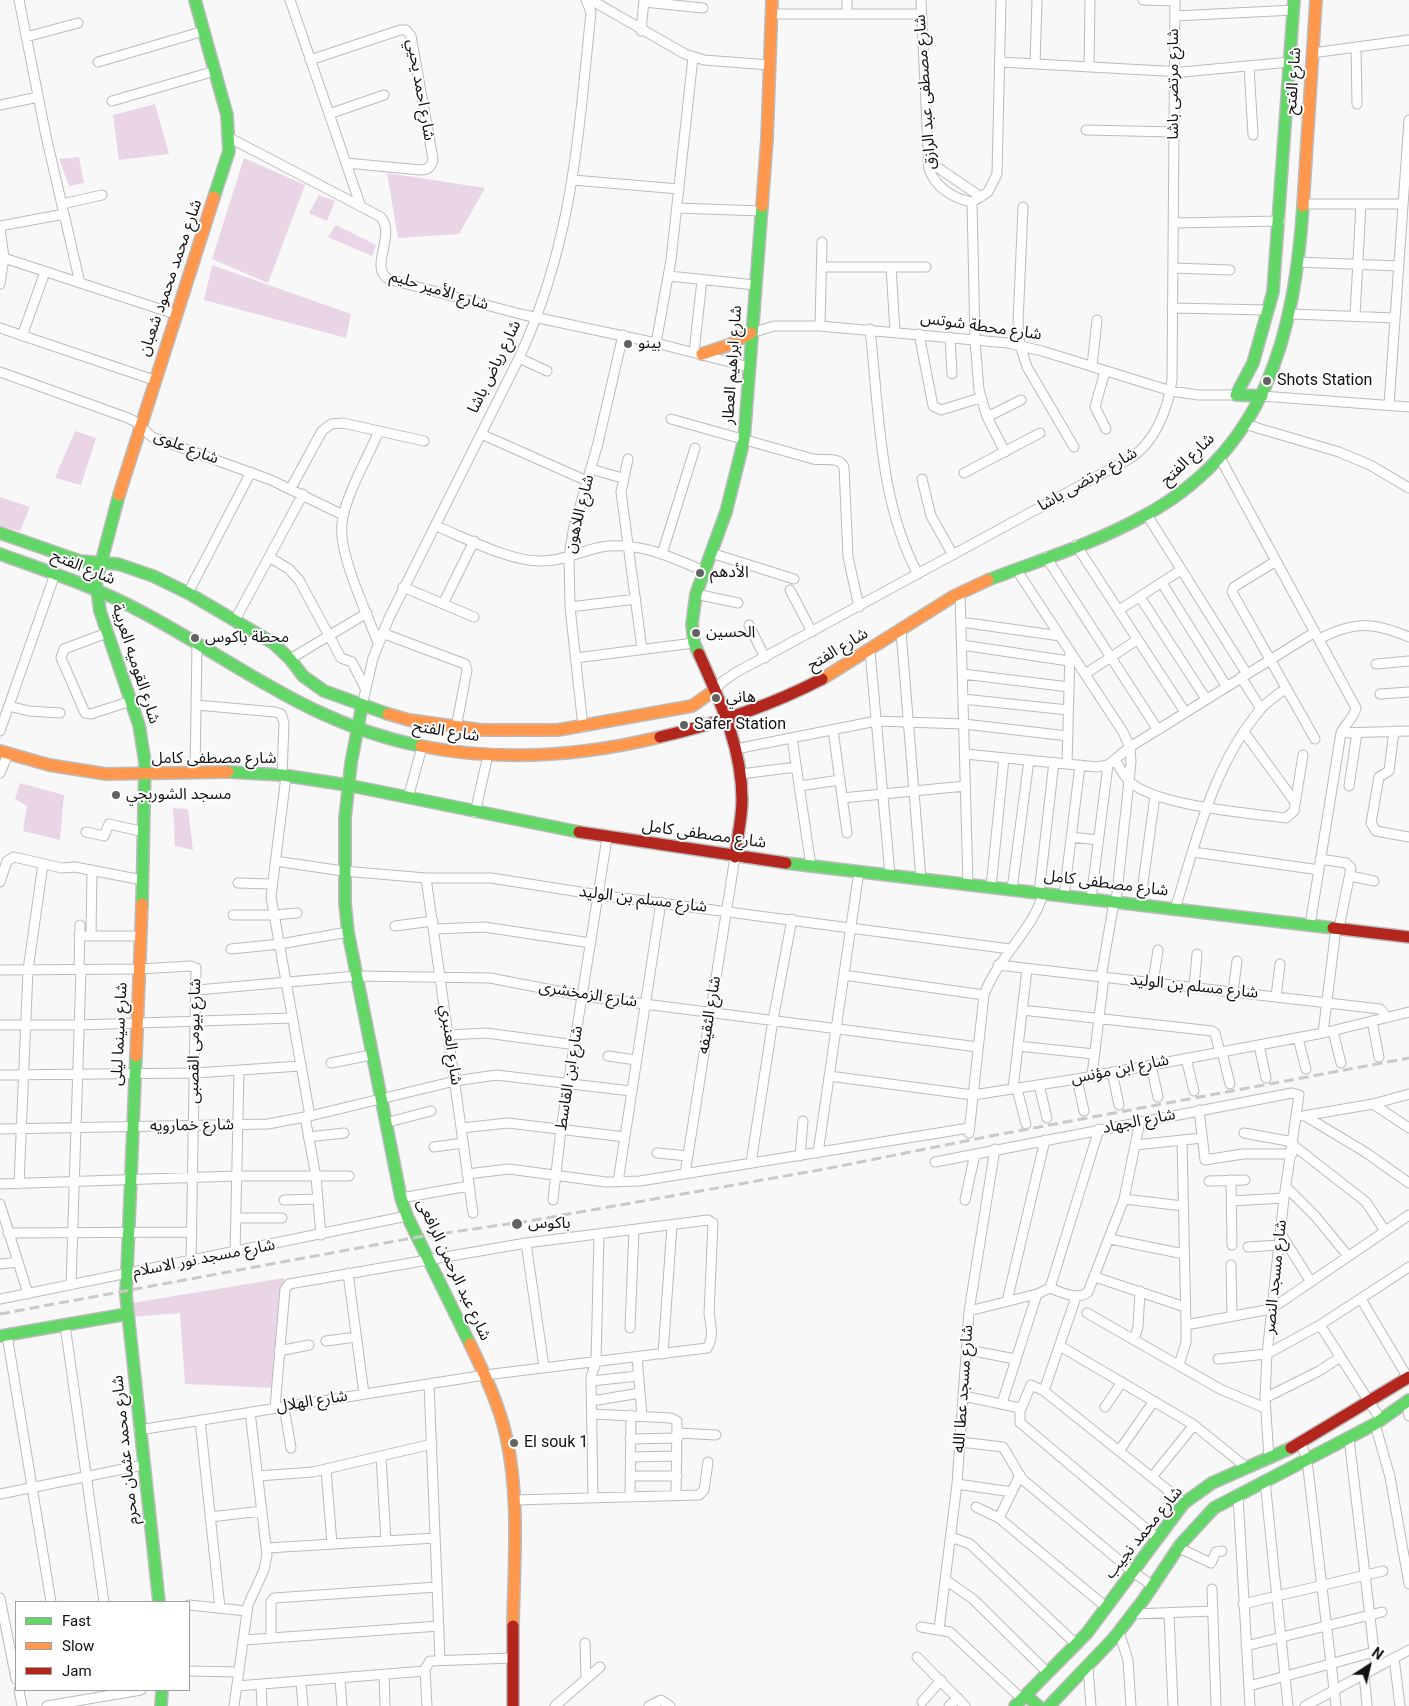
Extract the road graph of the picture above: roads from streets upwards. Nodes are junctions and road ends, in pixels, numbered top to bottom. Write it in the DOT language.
graph roads {
  1 [pos="19,0"];
  2 [pos="195,0"];
  3 [pos="290,0"];
  4 [pos="586,0"];
  5 [pos="591,0"];
  6 [pos="772,0"];
  7 [pos="847,0"];
  8 [pos="921,0"];
  9 [pos="1001,0"];
  10 [pos="1037,0"];
  11 [pos="1090,0"];
  12 [pos="1144,0"];
  13 [pos="1316,0"];
  14 [pos="644,1"];
  15 [pos="1175,1"];
  16 [pos="1294,5"];
  17 [pos="703,8"];
  18 [pos="772,14"];
  19 [pos="847,14"];
  20 [pos="921,14"];
  21 [pos="1175,16"];
  22 [pos="78,23"];
  23 [pos="204,31"];
  24 [pos="641,31"];
  25 [pos="26,37"];
  26 [pos="1409,40"];
  27 [pos="1356,47"];
  28 [pos="1312,53"];
  29 [pos="693,57"];
  30 [pos="310,60"];
  31 [pos="98,62"];
  32 [pos="1000,62"];
  33 [pos="1290,62"];
  34 [pos="1035,64"];
  35 [pos="770,65"];
  36 [pos="1249,66"];
  37 [pos="1089,67"];
  38 [pos="215,71"];
  39 [pos="1174,72"];
  40 [pos="384,95"];
  41 [pos="38,97"];
  42 [pos="112,101"];
  43 [pos="1357,104"];
  44 [pos="0,105"];
  45 [pos="329,114"];
  46 [pos="1409,120"];
  47 [pos="1086,130"];
  48 [pos="1174,132"];
  49 [pos="1253,136"];
  50 [pos="230,138"];
  51 [pos="928,161"];
  52 [pos="346,163"];
  53 [pos="573,180"];
  54 [pos="679,189"];
  55 [pos="1406,194"];
  56 [pos="102,195"];
  57 [pos="977,200"];
  58 [pos="62,204"];
  59 [pos="360,204"];
  60 [pos="1303,204"];
  61 [pos="1361,204"];
  62 [pos="1403,204"];
  63 [pos="1023,207"];
  64 [pos="677,208"];
  65 [pos="761,211"];
  66 [pos="64,214"];
  67 [pos="1280,221"];
  68 [pos="1173,223"];
  69 [pos="0,227"];
  70 [pos="822,242"];
  71 [pos="4,258"];
  72 [pos="1297,262"];
  73 [pos="1357,265"];
  74 [pos="1399,266"];
  75 [pos="891,267"];
  76 [pos="926,267"];
  77 [pos="822,268"];
  78 [pos="1173,268"];
  79 [pos="1230,270"];
  80 [pos="45,272"];
  81 [pos="669,276"];
  82 [pos="702,280"];
  83 [pos="80,283"];
  84 [pos="0,284"];
  85 [pos="755,285"];
  86 [pos="1172,308"];
  87 [pos="1269,310"];
  88 [pos="175,314"];
  89 [pos="1292,314"];
  90 [pos="1355,316"];
  91 [pos="537,318"];
  92 [pos="1395,318"];
  93 [pos="1097,320"];
  94 [pos="820,326"];
  95 [pos="0,328"];
  96 [pos="870,329"];
  97 [pos="894,331"];
  98 [pos="752,333"];
  99 [pos="919,334"];
  100 [pos="623,335"];
  101 [pos="22,336"];
  102 [pos="950,337"];
  103 [pos="975,340"];
  104 [pos="656,342"];
  105 [pos="1020,345"];
  106 [pos="698,353"];
  107 [pos="519,358"];
  108 [pos="1092,366"];
  109 [pos="749,367"];
  110 [pos="547,371"];
  111 [pos="1105,371"];
  112 [pos="0,372"];
  113 [pos="952,374"];
  114 [pos="154,380"];
  115 [pos="1171,391"];
  116 [pos="1236,395"];
  117 [pos="1262,396"];
  118 [pos="980,398"];
  119 [pos="1021,400"];
  120 [pos="1389,405"];
  121 [pos="1409,407"];
  122 [pos="987,417"];
  123 [pos="671,419"];
  124 [pos="1244,424"];
  125 [pos="140,425"];
  126 [pos="1106,429"];
  127 [pos="379,431"];
  128 [pos="1040,433"];
  129 [pos="481,434"];
  130 [pos="424,440"];
  131 [pos="744,440"];
  132 [pos="1074,447"];
  133 [pos="695,448"];
  134 [pos="1005,452"];
  135 [pos="1219,456"];
  136 [pos="628,459"];
  137 [pos="591,469"];
  138 [pos="251,472"];
  139 [pos="964,473"];
  140 [pos="622,478"];
  141 [pos="922,478"];
  142 [pos="587,481"];
  143 [pos="291,488"];
  144 [pos="1409,488"];
  145 [pos="303,494"];
  146 [pos="344,515"];
  147 [pos="1147,515"];
  148 [pos="436,526"];
  149 [pos="0,533"];
  150 [pos="474,541"];
  151 [pos="1076,545"];
  152 [pos="629,546"];
  153 [pos="711,553"];
  154 [pos="0,554"];
  155 [pos="662,554"];
  156 [pos="952,555"];
  157 [pos="269,557"];
  158 [pos="569,557"];
  159 [pos="1046,557"];
  160 [pos="1276,561"];
  161 [pos="100,564"];
  162 [pos="1016,569"];
  163 [pos="1181,570"];
  164 [pos="704,571"];
  165 [pos="54,574"];
  166 [pos="918,574"];
  167 [pos="794,579"];
  168 [pos="1162,583"];
  169 [pos="404,588"];
  170 [pos="790,590"];
  171 [pos="96,592"];
  172 [pos="188,593"];
  173 [pos="960,593"];
  174 [pos="696,594"];
  175 [pos="1140,597"];
  176 [pos="636,599"];
  177 [pos="738,603"];
  178 [pos="442,604"];
  179 [pos="859,606"];
  180 [pos="570,608"];
  181 [pos="1119,610"];
  182 [pos="367,613"];
  183 [pos="474,617"];
  184 [pos="235,620"];
  185 [pos="961,622"];
  186 [pos="749,626"];
  187 [pos="901,631"];
  188 [pos="812,632"];
  189 [pos="107,633"];
  190 [pos="382,634"];
  191 [pos="329,635"];
  192 [pos="1317,635"];
  193 [pos="1060,636"];
  194 [pos="1409,637"];
  195 [pos="1138,640"];
  196 [pos="378,643"];
  197 [pos="694,643"];
  198 [pos="197,644"];
  199 [pos="962,645"];
  200 [pos="642,649"];
  201 [pos="870,651"];
  202 [pos="1070,651"];
  203 [pos="1111,657"];
  204 [pos="575,658"];
  205 [pos="765,658"];
  206 [pos="290,659"];
  207 [pos="1069,660"];
  208 [pos="1270,660"];
  209 [pos="1409,661"];
  210 [pos="1376,664"];
  211 [pos="962,674"];
  212 [pos="1085,674"];
  213 [pos="1244,676"];
  214 [pos="1069,686"];
  215 [pos="1226,687"];
  216 [pos="365,688"];
  217 [pos="1286,688"];
  218 [pos="715,690"];
  219 [pos="1409,692"];
  220 [pos="1380,694"];
  221 [pos="963,698"];
  222 [pos="1206,699"];
  223 [pos="131,701"];
  224 [pos="196,705"];
  225 [pos="9,706"];
  226 [pos="362,706"];
  227 [pos="1261,709"];
  228 [pos="1068,710"];
  229 [pos="1185,712"];
  230 [pos="60,713"];
  231 [pos="728,718"];
  232 [pos="876,721"];
  233 [pos="908,722"];
  234 [pos="964,724"];
  235 [pos="583,727"];
  236 [pos="357,728"];
  237 [pos="456,728"];
  238 [pos="832,730"];
  239 [pos="1158,730"];
  240 [pos="0,731"];
  241 [pos="1394,731"];
  242 [pos="1409,731"];
  243 [pos="1244,732"];
  244 [pos="1341,733"];
  245 [pos="1357,733"];
  246 [pos="1068,736"];
  247 [pos="792,738"];
  248 [pos="1315,739"];
  249 [pos="422,746"];
  250 [pos="1130,747"];
  251 [pos="736,749"];
  252 [pos="4,752"];
  253 [pos="964,754"];
  254 [pos="488,755"];
  255 [pos="1303,755"];
  256 [pos="1004,758"];
  257 [pos="1029,760"];
  258 [pos="1054,762"];
  259 [pos="1111,762"];
  260 [pos="1067,764"];
  261 [pos="1080,765"];
  262 [pos="796,767"];
  263 [pos="0,773"];
  264 [pos="195,773"];
  265 [pos="741,774"];
  266 [pos="144,775"];
  267 [pos="284,775"];
  268 [pos="840,780"];
  269 [pos="1130,782"];
  270 [pos="347,785"];
  271 [pos="799,786"];
  272 [pos="965,786"];
  273 [pos="1349,786"];
  274 [pos="914,791"];
  275 [pos="883,794"];
  276 [pos="1155,796"];
  277 [pos="408,798"];
  278 [pos="842,798"];
  279 [pos="1295,802"];
  280 [pos="1207,807"];
  281 [pos="475,813"];
  282 [pos="86,832"];
  283 [pos="144,832"];
  284 [pos="847,833"];
  285 [pos="1071,837"];
  286 [pos="1409,837"];
  287 [pos="607,838"];
  288 [pos="1098,840"];
  289 [pos="1193,852"];
  290 [pos="736,857"];
  291 [pos="1320,859"];
  292 [pos="275,861"];
  293 [pos="44,864"];
  294 [pos="811,866"];
  295 [pos="92,870"];
  296 [pos="1318,870"];
  297 [pos="859,871"];
  298 [pos="343,872"];
  299 [pos="890,875"];
  300 [pos="1350,876"];
  301 [pos="426,878"];
  302 [pos="921,879"];
  303 [pos="142,880"];
  304 [pos="1374,881"];
  305 [pos="0,882"];
  306 [pos="238,883"];
  307 [pos="271,884"];
  308 [pos="968,884"];
  309 [pos="990,887"];
  310 [pos="1012,890"];
  311 [pos="1041,893"];
  312 [pos="599,895"];
  313 [pos="1064,896"];
  314 [pos="1091,899"];
  315 [pos="661,902"];
  316 [pos="1115,902"];
  317 [pos="1140,905"];
  318 [pos="1175,909"];
  319 [pos="726,910"];
  320 [pos="297,912"];
  321 [pos="233,915"];
  322 [pos="274,915"];
  323 [pos="792,919"];
  324 [pos="80,925"];
  325 [pos="434,925"];
  326 [pos="1310,925"];
  327 [pos="395,926"];
  328 [pos="852,927"];
  329 [pos="1338,928"];
  330 [pos="348,932"];
  331 [pos="79,936"];
  332 [pos="91,936"];
  333 [pos="141,936"];
  334 [pos="1409,937"];
  335 [pos="591,943"];
  336 [pos="280,944"];
  337 [pos="231,949"];
  338 [pos="1010,949"];
  339 [pos="1158,950"];
  340 [pos="1197,954"];
  341 [pos="1237,961"];
  342 [pos="1280,964"];
  343 [pos="998,966"];
  344 [pos="139,969"];
  345 [pos="1027,969"];
  346 [pos="0,970"];
  347 [pos="28,970"];
  348 [pos="80,970"];
  349 [pos="844,975"];
  350 [pos="357,976"];
  351 [pos="441,977"];
  352 [pos="1102,977"];
  353 [pos="286,983"];
  354 [pos="1153,983"];
  355 [pos="1194,988"];
  356 [pos="197,990"];
  357 [pos="1233,992"];
  358 [pos="984,995"];
  359 [pos="583,996"];
  360 [pos="1276,997"];
  361 [pos="1327,1002"];
  362 [pos="645,1004"];
  363 [pos="1022,1010"];
  364 [pos="710,1011"];
  365 [pos="1409,1012"];
  366 [pos="1099,1017"];
  367 [pos="1387,1017"];
  368 [pos="292,1018"];
  369 [pos="773,1020"];
  370 [pos="1372,1021"];
  371 [pos="196,1022"];
  372 [pos="136,1024"];
  373 [pos="0,1025"];
  374 [pos="26,1025"];
  375 [pos="79,1025"];
  376 [pos="836,1028"];
  377 [pos="1333,1031"];
  378 [pos="1324,1033"];
  379 [pos="448,1035"];
  380 [pos="1298,1038"];
  381 [pos="576,1045"];
  382 [pos="1259,1045"];
  383 [pos="1018,1046"];
  384 [pos="978,1047"];
  385 [pos="1221,1052"];
  386 [pos="1094,1054"];
  387 [pos="371,1055"];
  388 [pos="608,1056"];
  389 [pos="1379,1056"];
  390 [pos="1186,1058"];
  391 [pos="636,1060"];
  392 [pos="331,1063"];
  393 [pos="1341,1063"];
  394 [pos="1151,1064"];
  395 [pos="300,1066"];
  396 [pos="1306,1069"];
  397 [pos="239,1072"];
  398 [pos="1112,1072"];
  399 [pos="195,1073"];
  400 [pos="134,1074"];
  401 [pos="0,1075"];
  402 [pos="24,1075"];
  403 [pos="77,1075"];
  404 [pos="1092,1075"];
  405 [pos="829,1076"];
  406 [pos="1266,1078"];
  407 [pos="1077,1079"];
  408 [pos="455,1081"];
  409 [pos="570,1082"];
  410 [pos="1230,1084"];
  411 [pos="1039,1085"];
  412 [pos="1015,1089"];
  413 [pos="631,1091"];
  414 [pos="1194,1091"];
  415 [pos="1409,1094"];
  416 [pos="973,1095"];
  417 [pos="1158,1097"];
  418 [pos="1300,1098"];
  419 [pos="380,1099"];
  420 [pos="1373,1104"];
  421 [pos="1119,1106"];
  422 [pos="1200,1110"];
  423 [pos="431,1111"];
  424 [pos="1084,1111"];
  425 [pos="1301,1116"];
  426 [pos="307,1117"];
  427 [pos="1047,1118"];
  428 [pos="803,1121"];
  429 [pos="1140,1121"];
  430 [pos="385,1123"];
  431 [pos="1026,1124"];
  432 [pos="238,1125"];
  433 [pos="194,1126"];
  434 [pos="132,1127"];
  435 [pos="75,1128"];
  436 [pos="461,1128"];
  437 [pos="1409,1128"];
  438 [pos="0,1129"];
  439 [pos="22,1129"];
  440 [pos="1099,1129"];
  441 [pos="561,1130"];
  442 [pos="344,1133"];
  443 [pos="1244,1133"];
  444 [pos="308,1137"];
  445 [pos="624,1137"];
  446 [pos="1202,1138"];
  447 [pos="1045,1140"];
  448 [pos="1182,1140"];
  449 [pos="463,1143"];
  450 [pos="1135,1145"];
  451 [pos="434,1147"];
  452 [pos="1293,1147"];
  453 [pos="995,1149"];
  454 [pos="818,1152"];
  455 [pos="657,1153"];
  456 [pos="975,1154"];
  457 [pos="688,1156"];
  458 [pos="800,1156"];
  459 [pos="935,1162"];
  460 [pos="751,1163"];
  461 [pos="467,1174"];
  462 [pos="685,1174"];
  463 [pos="556,1175"];
  464 [pos="236,1176"];
  465 [pos="349,1176"];
  466 [pos="316,1177"];
  467 [pos="193,1178"];
  468 [pos="130,1179"];
  469 [pos="1231,1180"];
  470 [pos="1245,1180"];
  471 [pos="73,1181"];
  472 [pos="1209,1181"];
  473 [pos="618,1182"];
  474 [pos="1409,1183"];
  475 [pos="0,1184"];
  476 [pos="19,1184"];
  477 [pos="469,1186"];
  478 [pos="1286,1187"];
  479 [pos="401,1198"];
  480 [pos="1284,1198"];
  481 [pos="318,1199"];
  482 [pos="1124,1199"];
  483 [pos="284,1200"];
  484 [pos="553,1200"];
  485 [pos="965,1200"];
  486 [pos="1231,1201"];
  487 [pos="0,1204"];
  488 [pos="1183,1206"];
  489 [pos="472,1213"];
  490 [pos="1409,1215"];
  491 [pos="408,1216"];
  492 [pos="236,1218"];
  493 [pos="282,1218"];
  494 [pos="2,1221"];
  495 [pos="672,1225"];
  496 [pos="634,1230"];
  497 [pos="1385,1231"];
  498 [pos="192,1232"];
  499 [pos="8,1233"];
  500 [pos="72,1233"];
  501 [pos="129,1233"];
  502 [pos="1281,1234"];
  503 [pos="321,1235"];
  504 [pos="599,1235"];
  505 [pos="1110,1238"];
  506 [pos="526,1243"];
  507 [pos="1232,1245"];
  508 [pos="1248,1246"];
  509 [pos="1279,1246"];
  510 [pos="235,1253"];
  511 [pos="1184,1254"];
  512 [pos="1348,1256"];
  513 [pos="429,1259"];
  514 [pos="18,1262"];
  515 [pos="191,1262"];
  516 [pos="0,1264"];
  517 [pos="1231,1265"];
  518 [pos="1409,1268"];
  519 [pos="348,1273"];
  520 [pos="128,1274"];
  521 [pos="1095,1277"];
  522 [pos="1311,1282"];
  523 [pos="71,1285"];
  524 [pos="1050,1288"];
  525 [pos="1140,1291"];
  526 [pos="28,1294"];
  527 [pos="1037,1294"];
  528 [pos="126,1295"];
  529 [pos="1076,1296"];
  530 [pos="1361,1299"];
  531 [pos="0,1300"];
  532 [pos="1008,1301"];
  533 [pos="1185,1307"];
  534 [pos="1271,1309"];
  535 [pos="969,1311"];
  536 [pos="1087,1313"];
  537 [pos="127,1314"];
  538 [pos="1232,1316"];
  539 [pos="65,1325"];
  540 [pos="1186,1325"];
  541 [pos="1320,1326"];
  542 [pos="630,1328"];
  543 [pos="4,1335"];
  544 [pos="356,1337"];
  545 [pos="1134,1340"];
  546 [pos="326,1341"];
  547 [pos="309,1345"];
  548 [pos="1060,1346"];
  549 [pos="279,1350"];
  550 [pos="968,1350"];
  551 [pos="663,1354"];
  552 [pos="1267,1354"];
  553 [pos="637,1357"];
  554 [pos="1339,1358"];
  555 [pos="1015,1359"];
  556 [pos="1218,1359"];
  557 [pos="596,1362"];
  558 [pos="1178,1365"];
  559 [pos="544,1367"];
  560 [pos="485,1375"];
  561 [pos="638,1376"];
  562 [pos="1408,1377"];
  563 [pos="591,1381"];
  564 [pos="1122,1382"];
  565 [pos="429,1384"];
  566 [pos="1044,1391"];
  567 [pos="640,1393"];
  568 [pos="364,1394"];
  569 [pos="964,1396"];
  570 [pos="1265,1398"];
  571 [pos="592,1400"];
  572 [pos="1154,1401"];
  573 [pos="1408,1401"];
  574 [pos="1370,1403"];
  575 [pos="1002,1404"];
  576 [pos="284,1407"];
  577 [pos="1105,1407"];
  578 [pos="274,1408"];
  579 [pos="1266,1408"];
  580 [pos="1021,1409"];
  581 [pos="250,1412"];
  582 [pos="592,1414"];
  583 [pos="631,1415"];
  584 [pos="642,1416"];
  585 [pos="1409,1416"];
  586 [pos="200,1420"];
  587 [pos="1378,1422"];
  588 [pos="1194,1425"];
  589 [pos="140,1430"];
  590 [pos="678,1435"];
  591 [pos="716,1435"];
  592 [pos="1349,1438"];
  593 [pos="630,1439"];
  594 [pos="960,1442"];
  595 [pos="1301,1443"];
  596 [pos="432,1444"];
  597 [pos="291,1448"];
  598 [pos="1120,1451"];
  599 [pos="381,1456"];
  600 [pos="677,1456"];
  601 [pos="630,1457"];
  602 [pos="1269,1458"];
  603 [pos="1307,1460"];
  604 [pos="708,1462"];
  605 [pos="143,1465"];
  606 [pos="1246,1467"];
  607 [pos="326,1469"];
  608 [pos="1020,1475"];
  609 [pos="86,1476"];
  610 [pos="258,1476"];
  611 [pos="630,1476"];
  612 [pos="677,1476"];
  613 [pos="1152,1477"];
  614 [pos="1266,1481"];
  615 [pos="957,1484"];
  616 [pos="32,1488"];
  617 [pos="1012,1492"];
  618 [pos="0,1494"];
  619 [pos="1238,1495"];
  620 [pos="676,1496"];
  621 [pos="630,1497"];
  622 [pos="594,1498"];
  623 [pos="514,1500"];
  624 [pos="1184,1503"];
  625 [pos="976,1507"];
  626 [pos="262,1511"];
  627 [pos="210,1517"];
  628 [pos="999,1518"];
  629 [pos="952,1537"];
  630 [pos="435,1538"];
  631 [pos="1156,1538"];
  632 [pos="386,1541"];
  633 [pos="332,1544"];
  634 [pos="1177,1547"];
  635 [pos="266,1548"];
  636 [pos="1222,1551"];
  637 [pos="1383,1570"];
  638 [pos="1133,1572"];
  639 [pos="1365,1575"];
  640 [pos="947,1581"];
  641 [pos="1409,1584"];
  642 [pos="1322,1585"];
  643 [pos="1153,1586"];
  644 [pos="437,1587"];
  645 [pos="1212,1590"];
  646 [pos="1277,1596"];
  647 [pos="0,1598"];
  648 [pos="51,1601"];
  649 [pos="104,1601"];
  650 [pos="160,1601"];
  651 [pos="1243,1604"];
  652 [pos="190,1605"];
  653 [pos="1106,1607"];
  654 [pos="220,1608"];
  655 [pos="248,1611"];
  656 [pos="1213,1611"];
  657 [pos="1382,1612"];
  658 [pos="1133,1614"];
  659 [pos="1169,1614"];
  660 [pos="1370,1615"];
  661 [pos="439,1626"];
  662 [pos="1327,1626"];
  663 [pos="921,1627"];
  664 [pos="939,1629"];
  665 [pos="1120,1632"];
  666 [pos="1281,1637"];
  667 [pos="271,1638"];
  668 [pos="244,1640"];
  669 [pos="585,1643"];
  670 [pos="1076,1644"];
  671 [pos="1246,1646"];
  672 [pos="1409,1650"];
  673 [pos="1374,1652"];
  674 [pos="917,1657"];
  675 [pos="512,1658"];
  676 [pos="1394,1658"];
  677 [pos="440,1659"];
  678 [pos="14,1660"];
  679 [pos="1332,1664"];
  680 [pos="600,1667"];
  681 [pos="1088,1668"];
  682 [pos="1376,1668"];
  683 [pos="190,1671"];
  684 [pos="239,1672"];
  685 [pos="425,1672"];
  686 [pos="1048,1673"];
  687 [pos="1364,1674"];
  688 [pos="384,1675"];
  689 [pos="1285,1676"];
  690 [pos="340,1679"];
  691 [pos="586,1680"];
  692 [pos="941,1680"];
  693 [pos="301,1682"];
  694 [pos="261,1685"];
  695 [pos="237,1686"];
  696 [pos="1249,1686"];
  697 [pos="19,1691"];
  698 [pos="135,1691"];
  699 [pos="162,1691"];
  700 [pos="1335,1691"];
  701 [pos="958,1698"];
  702 [pos="1021,1700"];
  703 [pos="566,1702"];
  704 [pos="922,1702"];
  705 [pos="1403,1702"];
  706 [pos="669,1704"];
  707 [pos="22,1706"];
  708 [pos="46,1706"];
  709 [pos="161,1706"];
  710 [pos="234,1706"];
  711 [pos="262,1706"];
  712 [pos="303,1706"];
  713 [pos="342,1706"];
  714 [pos="384,1706"];
  715 [pos="427,1706"];
  716 [pos="513,1706"];
  717 [pos="555,1706"];
  718 [pos="649,1706"];
  719 [pos="949,1706"];
  720 [pos="965,1706"];
  721 [pos="1038,1706"];
  722 [pos="1049,1706"];
  723 [pos="1090,1706"];
  724 [pos="1131,1706"];
  725 [pos="1173,1706"];
  726 [pos="1216,1706"];
  727 [pos="1250,1706"];
  728 [pos="1288,1706"];
  729 [pos="1305,1706"];
  730 [pos="1336,1706"];
  731 [pos="1367,1706"];
  1 -- 25 [label="street"];
  2 -- 23 [label="street, شارع محمد محمود شعبان"];
  3 -- 30 [label="street"];
  4 -- 53 [label="street, شارع رياض باشا"];
  5 -- 24 [label="street"];
  6 -- 18 [label="street, شارع ابراهيم العطار"];
  7 -- 19 [label="street"];
  8 -- 20 [label="street, شارع مصطفى عبد الرازق"];
  9 -- 32 [label="street"];
  10 -- 34 [label="street"];
  11 -- 37 [label="street"];
  12 -- 15 [label="street"];
  13 -- 28 [label="street, شارع الفتح"];
  14 -- 17 [label="street"];
  14 -- 24 [label="street"];
  15 -- 21 [label="street, شارع مرتضى باشا"];
  16 -- 21 [label="street"];
  16 -- 33 [label="street, شارع الفتح"];
  18 -- 19 [label="street"];
  18 -- 35 [label="street, شارع ابراهيم العطار"];
  19 -- 20 [label="street"];
  20 -- 51 [label="street, شارع مصطفى عبد الرازق"];
  21 -- 39 [label="street, شارع مرتضى باشا"];
  22 -- 25 [label="street"];
  23 -- 31 [label="street"];
  23 -- 38 [label="street, شارع محمد محمود شعبان"];
  24 -- 29 [label="street"];
  25 -- 41 [label="street"];
  26 -- 27 [label="street"];
  27 -- 28 [label="street"];
  27 -- 43 [label="street"];
  28 -- 60 [label="street, شارع الفتح"];
  29 -- 35 [label="street"];
  29 -- 54 [label="street"];
  30 -- 45 [label="street"];
  30 -- 52 [label="street, شارع احمد يحيي"];
  32 -- 34 [label="street"];
  32 -- 57 [label="street"];
  33 -- 36 [label="street"];
  33 -- 67 [label="street, شارع الفتح"];
  34 -- 37 [label="street"];
  35 -- 65 [label="street, شارع ابراهيم العطار"];
  36 -- 39 [label="street"];
  36 -- 49 [label="street"];
  37 -- 39 [label="street"];
  38 -- 42 [label="street"];
  38 -- 50 [label="street, شارع محمد محمود شعبان"];
  39 -- 48 [label="street, شارع مرتضى باشا"];
  40 -- 45 [label="street"];
  41 -- 44 [label="street"];
  41 -- 58 [label="street"];
  45 -- 52 [label="street"];
  46 -- 55 [label="street"];
  47 -- 48 [label="street"];
  48 -- 68 [label="street, شارع مرتضى باشا"];
  50 -- 59 [label="street, شارع الأمير حليم"];
  50 -- 88 [label="street, شارع محمد محمود شعبان"];
  51 -- 57 [label="street"];
  51 -- 57 [label="street, شارع مصطفى عبد الرازق"];
  52 -- 59 [label="street"];
  53 -- 54 [label="street"];
  53 -- 91 [label="street, شارع رياض باشا"];
  54 -- 64 [label="street"];
  55 -- 62 [label="street"];
  56 -- 58 [label="street"];
  57 -- 103 [label="street"];
  58 -- 66 [label="street"];
  59 -- 91 [label="street, شارع الأمير حليم"];
  60 -- 61 [label="street"];
  60 -- 72 [label="street, شارع الفتح"];
  61 -- 62 [label="street"];
  61 -- 73 [label="street"];
  62 -- 74 [label="street"];
  63 -- 105 [label="street"];
  64 -- 65 [label="street"];
  64 -- 81 [label="street"];
  65 -- 85 [label="street, شارع ابراهيم العطار"];
  66 -- 69 [label="street"];
  66 -- 83 [label="street"];
  67 -- 68 [label="street"];
  67 -- 87 [label="street, شارع الفتح"];
  68 -- 78 [label="street, شارع مرتضى باشا"];
  69 -- 71 [label="street"];
  70 -- 77 [label="street"];
  71 -- 80 [label="street"];
  71 -- 84 [label="street"];
  72 -- 73 [label="street"];
  72 -- 89 [label="street, شارع الفتح"];
  73 -- 74 [label="street"];
  73 -- 90 [label="street"];
  74 -- 92 [label="street"];
  75 -- 76 [label="street"];
  75 -- 77 [label="street"];
  75 -- 97 [label="street"];
  77 -- 94 [label="street"];
  78 -- 79 [label="street"];
  78 -- 86 [label="street, شارع مرتضى باشا"];
  80 -- 83 [label="street"];
  80 -- 101 [label="street"];
  81 -- 82 [label="street"];
  81 -- 104 [label="street"];
  82 -- 85 [label="street"];
  82 -- 106 [label="street"];
  83 -- 88 [label="street"];
  85 -- 98 [label="street, شارع ابراهيم العطار"];
  86 -- 87 [label="street"];
  86 -- 115 [label="street, شارع مرتضى باشا"];
  87 -- 116 [label="street, شارع الفتح"];
  88 -- 114 [label="street, شارع محمد محمود شعبان"];
  89 -- 90 [label="street"];
  89 -- 117 [label="street, شارع الفتح"];
  90 -- 92 [label="street"];
  91 -- 100 [label="street, شارع الأمير حليم"];
  91 -- 107 [label="street, شارع رياض باشا"];
  92 -- 120 [label="street"];
  93 -- 108 [label="street"];
  94 -- 96 [label="street, شارع محطة شوتس"];
  94 -- 98 [label="street, شارع محطة شوتس"];
  95 -- 101 [label="street"];
  96 -- 97 [label="street, شارع محطة شوتس"];
  96 -- 166 [label="street"];
  97 -- 99 [label="street, شارع محطة شوتس"];
  98 -- 106 [label="street"];
  98 -- 109 [label="street, شارع ابراهيم العطار"];
  99 -- 102 [label="street, شارع محطة شوتس"];
  99 -- 118 [label="street"];
  100 -- 104 [label="street, شارع الأمير حليم"];
  100 -- 137 [label="street, شارع اللاهون"];
  101 -- 114 [label="street"];
  102 -- 103 [label="street, شارع محطة شوتس"];
  102 -- 113 [label="street"];
  103 -- 105 [label="street, شارع محطة شوتس"];
  103 -- 118 [label="street"];
  104 -- 106 [label="street, شارع الأمير حليم"];
  105 -- 108 [label="street, شارع محطة شوتس"];
  105 -- 132 [label="street"];
  106 -- 109 [label="street, شارع الأمير حليم"];
  107 -- 110 [label="street"];
  107 -- 129 [label="street, شارع رياض باشا"];
  108 -- 111 [label="street, شارع محطة شوتس"];
  109 -- 131 [label="street, شارع ابراهيم العطار"];
  111 -- 115 [label="street, شارع محطة شوتس"];
  111 -- 126 [label="street"];
  112 -- 125 [label="street, شارع علوى"];
  114 -- 125 [label="street, شارع محمد محمود شعبان"];
  115 -- 116 [label="street, شارع محطة شوتس"];
  115 -- 156 [label="street, شارع مرتضى باشا"];
  116 -- 117 [label="street, شارع محطة شوتس"];
  117 -- 120 [label="street"];
  117 -- 124 [label="street, شارع الفتح"];
  118 -- 122 [label="street"];
  119 -- 122 [label="street"];
  120 -- 121 [label="street"];
  122 -- 134 [label="street"];
  123 -- 131 [label="street"];
  124 -- 135 [label="street, شارع الفتح"];
  124 -- 144 [label="street"];
  125 -- 138 [label="street, شارع علوى"];
  125 -- 161 [label="street, شارع محمد محمود شعبان"];
  127 -- 130 [label="street"];
  127 -- 143 [label="street"];
  127 -- 146 [label="street"];
  128 -- 134 [label="street"];
  129 -- 142 [label="street"];
  129 -- 148 [label="street, شارع رياض باشا"];
  131 -- 153 [label="street, شارع ابراهيم العطار"];
  131 -- 179 [label="street"];
  133 -- 155 [label="street"];
  134 -- 139 [label="street"];
  135 -- 147 [label="street, شارع الفتح"];
  135 -- 160 [label="street"];
  136 -- 140 [label="street"];
  137 -- 140 [label="street"];
  137 -- 142 [label="street, شارع اللاهون"];
  138 -- 143 [label="street, شارع علوى"];
  138 -- 172 [label="street"];
  140 -- 152 [label="street"];
  141 -- 156 [label="street"];
  142 -- 158 [label="street, شارع اللاهون"];
  143 -- 145 [label="street, شارع علوى"];
  145 -- 146 [label="street, شارع علوى"];
  145 -- 157 [label="street"];
  146 -- 182 [label="street"];
  147 -- 151 [label="street, شارع الفتح"];
  147 -- 163 [label="street"];
  148 -- 150 [label="street"];
  148 -- 169 [label="street, شارع رياض باشا"];
  149 -- 161 [label="street, شارع الفتح"];
  150 -- 158 [label="street"];
  150 -- 178 [label="street"];
  151 -- 159 [label="street, شارع الفتح"];
  151 -- 181 [label="street"];
  152 -- 155 [label="street"];
  152 -- 158 [label="street"];
  152 -- 176 [label="street"];
  153 -- 164 [label="street, شارع ابراهيم العطار"];
  153 -- 167 [label="street"];
  154 -- 165 [label="street, شارع الفتح"];
  155 -- 164 [label="street"];
  156 -- 166 [label="street, شارع مرتضى باشا"];
  157 -- 184 [label="street"];
  157 -- 191 [label="street"];
  158 -- 180 [label="street, شارع اللاهون"];
  159 -- 162 [label="street, شارع الفتح"];
  159 -- 203 [label="street"];
  160 -- 192 [label="street"];
  160 -- 208 [label="street"];
  161 -- 171 [label="street, شارع القوميه العربية"];
  161 -- 172 [label="street, شارع الفتح"];
  162 -- 173 [label="street, شارع الفتح"];
  162 -- 193 [label="street"];
  163 -- 168 [label="street"];
  163 -- 213 [label="street"];
  164 -- 174 [label="street, شارع ابراهيم العطار"];
  165 -- 171 [label="street, شارع الفتح"];
  165 -- 225 [label="street"];
  166 -- 179 [label="street, شارع مرتضى باشا"];
  168 -- 175 [label="street"];
  168 -- 215 [label="street"];
  169 -- 178 [label="street"];
  169 -- 190 [label="street, شارع رياض باشا"];
  170 -- 188 [label="street"];
  171 -- 189 [label="street, شارع القوميه العربية"];
  171 -- 198 [label="street, شارع الفتح"];
  172 -- 184 [label="street, شارع الفتح"];
  173 -- 185 [label="street"];
  173 -- 187 [label="street, شارع الفتح"];
  174 -- 177 [label="street"];
  174 -- 197 [label="street, شارع ابراهيم العطار"];
  175 -- 181 [label="street"];
  175 -- 222 [label="street"];
  176 -- 180 [label="street"];
  176 -- 200 [label="street"];
  178 -- 183 [label="street"];
  179 -- 188 [label="street, شارع مرتضى باشا"];
  180 -- 204 [label="street, شارع اللاهون"];
  181 -- 195 [label="street"];
  182 -- 191 [label="street"];
  182 -- 196 [label="street"];
  184 -- 206 [label="street, شارع الفتح"];
  185 -- 193 [label="street"];
  185 -- 199 [label="street"];
  186 -- 205 [label="street"];
  187 -- 201 [label="street, شارع الفتح"];
  187 -- 233 [label="street"];
  188 -- 205 [label="street, شارع مرتضى باشا"];
  189 -- 223 [label="street, شارع القوميه العربية"];
  189 -- 223 [label="street"];
  190 -- 196 [label="street, شارع رياض باشا"];
  190 -- 237 [label="street"];
  191 -- 206 [label="street"];
  191 -- 216 [label="street"];
  192 -- 194 [label="street"];
  192 -- 208 [label="street"];
  192 -- 244 [label="street"];
  193 -- 202 [label="street"];
  195 -- 203 [label="street"];
  195 -- 229 [label="street"];
  196 -- 216 [label="street, شارع رياض باشا"];
  197 -- 200 [label="street"];
  197 -- 218 [label="street, شارع ابراهيم العطار"];
  198 -- 224 [label="street"];
  198 -- 236 [label="street, شارع الفتح"];
  199 -- 207 [label="street"];
  199 -- 211 [label="street"];
  200 -- 204 [label="street"];
  201 -- 231 [label="street, شارع الفتح"];
  201 -- 232 [label="street"];
  202 -- 207 [label="street"];
  202 -- 212 [label="street"];
  203 -- 212 [label="street"];
  203 -- 239 [label="street"];
  204 -- 235 [label="street, شارع اللاهون"];
  205 -- 218 [label="street, شارع مرتضى باشا"];
  206 -- 226 [label="street, شارع الفتح"];
  207 -- 214 [label="street"];
  208 -- 213 [label="street"];
  208 -- 217 [label="street"];
  209 -- 210 [label="street"];
  211 -- 214 [label="street"];
  211 -- 221 [label="street"];
  212 -- 250 [label="street"];
  213 -- 215 [label="street"];
  213 -- 227 [label="street"];
  214 -- 228 [label="street"];
  215 -- 222 [label="street"];
  216 -- 226 [label="street, شارع رياض باشا"];
  217 -- 227 [label="street"];
  217 -- 248 [label="street"];
  218 -- 231 [label="street, شارع ابراهيم العطار"];
  218 -- 235 [label="street, شارع الفتح"];
  219 -- 220 [label="street"];
  221 -- 228 [label="street"];
  221 -- 234 [label="street"];
  222 -- 229 [label="street"];
  223 -- 266 [label="street, شارع القوميه العربية"];
  224 -- 264 [label="street"];
  224 -- 267 [label="street"];
  225 -- 230 [label="street"];
  225 -- 240 [label="street"];
  226 -- 236 [label="street, شارع رياض باشا"];
  226 -- 237 [label="street, شارع الفتح"];
  227 -- 243 [label="street"];
  228 -- 246 [label="street"];
  229 -- 239 [label="street"];
  231 -- 251 [label="street, شارع ابراهيم العطار"];
  231 -- 254 [label="street, شارع الفتح"];
  232 -- 233 [label="street"];
  232 -- 238 [label="street"];
  232 -- 275 [label="street"];
  233 -- 234 [label="street"];
  233 -- 274 [label="street"];
  234 -- 246 [label="street"];
  234 -- 253 [label="street"];
  235 -- 237 [label="street, شارع الفتح"];
  236 -- 249 [label="street, شارع الفتح"];
  236 -- 270 [label="street, شارع عبد الرحمن الرافعى"];
  238 -- 247 [label="street"];
  238 -- 268 [label="street"];
  239 -- 250 [label="street"];
  241 -- 242 [label="street"];
  241 -- 245 [label="street"];
  241 -- 286 [label="street"];
  243 -- 279 [label="street"];
  243 -- 280 [label="street"];
  244 -- 245 [label="street"];
  244 -- 291 [label="street"];
  245 -- 273 [label="street"];
  246 -- 260 [label="street"];
  247 -- 251 [label="street"];
  247 -- 262 [label="street"];
  249 -- 254 [label="street, شارع الفتح"];
  249 -- 277 [label="street"];
  250 -- 259 [label="street"];
  250 -- 269 [label="street"];
  251 -- 265 [label="street, شارع ابراهيم العطار"];
  252 -- 263 [label="street"];
  252 -- 266 [label="street, شارع مصطفى كامل"];
  253 -- 256 [label="street"];
  253 -- 272 [label="street"];
  254 -- 281 [label="street"];
  255 -- 279 [label="street"];
  256 -- 257 [label="street"];
  256 -- 309 [label="street"];
  257 -- 258 [label="street"];
  257 -- 310 [label="street"];
  258 -- 260 [label="street"];
  258 -- 311 [label="street"];
  259 -- 261 [label="street"];
  259 -- 269 [label="street"];
  259 -- 288 [label="street"];
  260 -- 261 [label="street"];
  261 -- 285 [label="street"];
  262 -- 265 [label="street"];
  262 -- 271 [label="street"];
  264 -- 266 [label="street, شارع مصطفى كامل"];
  264 -- 267 [label="street, شارع مصطفى كامل"];
  265 -- 290 [label="street, شارع ابراهيم العطار"];
  266 -- 283 [label="street, شارع سينما ليلى"];
  267 -- 270 [label="street, شارع مصطفى كامل"];
  267 -- 292 [label="street"];
  268 -- 271 [label="street"];
  268 -- 278 [label="street"];
  269 -- 276 [label="street"];
  269 -- 316 [label="street"];
  270 -- 277 [label="street, شارع مصطفى كامل"];
  270 -- 298 [label="street, شارع عبد الرحمن الرافعى"];
  271 -- 294 [label="street"];
  272 -- 274 [label="street"];
  272 -- 308 [label="street"];
  274 -- 275 [label="street"];
  274 -- 302 [label="street"];
  275 -- 278 [label="street"];
  275 -- 299 [label="street"];
  276 -- 280 [label="street"];
  276 -- 317 [label="street"];
  277 -- 281 [label="street, شارع مصطفى كامل"];
  278 -- 284 [label="street"];
  279 -- 280 [label="street"];
  280 -- 289 [label="street"];
  281 -- 287 [label="street, شارع مصطفى كامل"];
  282 -- 283 [label="street"];
  283 -- 303 [label="street, شارع سينما ليلى"];
  285 -- 288 [label="street"];
  285 -- 313 [label="street"];
  287 -- 290 [label="street, شارع مصطفى كامل"];
  287 -- 312 [label="street, شارع ابن القاسط"];
  288 -- 314 [label="street"];
  289 -- 296 [label="street"];
  289 -- 318 [label="street"];
  290 -- 294 [label="street, شارع مصطفى كامل"];
  290 -- 319 [label="street, شارع الثقيفه"];
  291 -- 296 [label="street"];
  291 -- 300 [label="street"];
  292 -- 298 [label="street, شارع مسلم بن الوليد"];
  292 -- 307 [label="street"];
  293 -- 295 [label="street"];
  293 -- 305 [label="street"];
  293 -- 347 [label="street"];
  294 -- 297 [label="street, شارع مصطفى كامل"];
  295 -- 303 [label="street"];
  295 -- 332 [label="street"];
  296 -- 326 [label="street"];
  297 -- 299 [label="street, شارع مصطفى كامل"];
  297 -- 328 [label="street"];
  298 -- 301 [label="street, شارع مسلم بن الوليد"];
  298 -- 330 [label="street, شارع عبد الرحمن الرافعى"];
  299 -- 302 [label="street, شارع مصطفى كامل"];
  300 -- 304 [label="street"];
  300 -- 329 [label="street"];
  301 -- 312 [label="street, شارع مسلم بن الوليد"];
  301 -- 325 [label="street, شارع العنبري"];
  302 -- 308 [label="street, شارع مصطفى كامل"];
  303 -- 333 [label="street, شارع سينما ليلى"];
  306 -- 307 [label="street"];
  307 -- 322 [label="street"];
  308 -- 309 [label="street, شارع مصطفى كامل"];
  309 -- 310 [label="street, شارع مصطفى كامل"];
  310 -- 311 [label="street, شارع مصطفى كامل"];
  311 -- 313 [label="street, شارع مصطفى كامل"];
  311 -- 338 [label="street"];
  312 -- 315 [label="street, شارع مسلم بن الوليد"];
  312 -- 335 [label="street, شارع ابن القاسط"];
  313 -- 314 [label="street, شارع مصطفى كامل"];
  314 -- 316 [label="street, شارع مصطفى كامل"];
  315 -- 319 [label="street, شارع مسلم بن الوليد"];
  315 -- 362 [label="street"];
  316 -- 317 [label="street, شارع مصطفى كامل"];
  316 -- 352 [label="street"];
  317 -- 318 [label="street, شارع مصطفى كامل"];
  318 -- 326 [label="street, شارع مصطفى كامل"];
  319 -- 323 [label="street, شارع مسلم بن الوليد"];
  319 -- 364 [label="street, شارع الثقيفه"];
  320 -- 322 [label="street"];
  321 -- 322 [label="street"];
  322 -- 336 [label="street"];
  323 -- 328 [label="street, شارع مسلم بن الوليد"];
  323 -- 369 [label="street"];
  324 -- 331 [label="street"];
  325 -- 327 [label="street"];
  325 -- 335 [label="street"];
  325 -- 351 [label="street, شارع العنبري"];
  326 -- 329 [label="street, شارع مصطفى كامل"];
  328 -- 338 [label="street, شارع مسلم بن الوليد"];
  328 -- 349 [label="street"];
  329 -- 334 [label="street, شارع مصطفى كامل"];
  329 -- 361 [label="street"];
  330 -- 336 [label="street"];
  330 -- 350 [label="street, شارع عبد الرحمن الرافعى"];
  331 -- 332 [label="street"];
  331 -- 348 [label="street"];
  332 -- 333 [label="street"];
  333 -- 344 [label="street, شارع سينما ليلى"];
  335 -- 359 [label="street, شارع ابن القاسط"];
  336 -- 337 [label="street"];
  336 -- 353 [label="street"];
  338 -- 343 [label="street"];
  339 -- 354 [label="street"];
  340 -- 355 [label="street"];
  341 -- 357 [label="street"];
  342 -- 360 [label="street"];
  343 -- 345 [label="street, شارع مسلم بن الوليد"];
  343 -- 358 [label="street"];
  344 -- 348 [label="street"];
  344 -- 356 [label="street, شارع بيومى القصبى"];
  344 -- 372 [label="street, شارع سينما ليلى"];
  345 -- 352 [label="street, شارع مسلم بن الوليد"];
  345 -- 363 [label="street"];
  346 -- 347 [label="street"];
  347 -- 348 [label="street"];
  347 -- 374 [label="street"];
  348 -- 375 [label="street"];
  349 -- 358 [label="street"];
  349 -- 376 [label="street"];
  350 -- 351 [label="street, شارع الزمخشرى"];
  350 -- 353 [label="street, شارع الزمخشرى"];
  350 -- 387 [label="street, شارع عبد الرحمن الرافعى"];
  351 -- 359 [label="street, شارع الزمخشرى"];
  351 -- 379 [label="street, شارع العنبري"];
  352 -- 354 [label="street, شارع مسلم بن الوليد"];
  352 -- 366 [label="street"];
  353 -- 356 [label="street, شارع الزمخشرى"];
  353 -- 368 [label="street"];
  354 -- 355 [label="street, شارع مسلم بن الوليد"];
  355 -- 357 [label="street, شارع مسلم بن الوليد"];
  356 -- 371 [label="street, شارع بيومى القصبى"];
  357 -- 360 [label="street, شارع مسلم بن الوليد"];
  358 -- 384 [label="street"];
  359 -- 362 [label="street, شارع الزمخشرى"];
  359 -- 381 [label="street, شارع ابن القاسط"];
  360 -- 361 [label="street, شارع مسلم بن الوليد"];
  361 -- 367 [label="street, شارع مسلم بن الوليد"];
  361 -- 378 [label="street"];
  362 -- 364 [label="street, شارع الزمخشرى"];
  362 -- 391 [label="street"];
  363 -- 366 [label="street"];
  363 -- 383 [label="street"];
  364 -- 369 [label="street, شارع الزمخشرى"];
  364 -- 457 [label="street, شارع الثقيفه"];
  365 -- 367 [label="street, شارع ابن مؤنس"];
  366 -- 385 [label="street"];
  366 -- 386 [label="street"];
  367 -- 370 [label="street, شارع ابن مؤنس"];
  368 -- 371 [label="street"];
  368 -- 395 [label="street"];
  369 -- 376 [label="street, شارع الزمخشرى"];
  369 -- 460 [label="street"];
  370 -- 377 [label="street, شارع ابن مؤنس"];
  370 -- 389 [label="street"];
  371 -- 372 [label="street"];
  371 -- 399 [label="street, شارع بيومى القصبى"];
  372 -- 375 [label="street"];
  372 -- 400 [label="street, شارع سينما ليلى"];
  373 -- 374 [label="street"];
  374 -- 375 [label="street"];
  374 -- 402 [label="street"];
  375 -- 403 [label="street"];
  376 -- 384 [label="street, شارع الزمخشرى"];
  376 -- 405 [label="street"];
  377 -- 378 [label="street, شارع ابن مؤنس"];
  377 -- 393 [label="street"];
  378 -- 380 [label="street, شارع ابن مؤنس"];
  379 -- 381 [label="street"];
  379 -- 408 [label="street, شارع العنبري"];
  380 -- 382 [label="street, شارع ابن مؤنس"];
  380 -- 396 [label="street"];
  381 -- 409 [label="street, شارع ابن القاسط"];
  382 -- 385 [label="street, شارع ابن مؤنس"];
  382 -- 406 [label="street"];
  383 -- 386 [label="street"];
  383 -- 412 [label="street"];
  384 -- 416 [label="street"];
  385 -- 390 [label="street, شارع ابن مؤنس"];
  385 -- 410 [label="street"];
  386 -- 404 [label="street"];
  387 -- 392 [label="street"];
  387 -- 419 [label="street, شارع عبد الرحمن الرافعى"];
  388 -- 391 [label="street"];
  390 -- 394 [label="street, شارع ابن مؤنس"];
  390 -- 414 [label="street"];
  391 -- 413 [label="street"];
  394 -- 398 [label="street, شارع ابن مؤنس"];
  394 -- 417 [label="street"];
  395 -- 397 [label="street"];
  395 -- 426 [label="street"];
  397 -- 399 [label="street"];
  397 -- 432 [label="street"];
  398 -- 404 [label="street, شارع ابن مؤنس"];
  398 -- 421 [label="street"];
  399 -- 400 [label="street"];
  399 -- 433 [label="street, شارع بيومى القصبى"];
  400 -- 403 [label="street"];
  400 -- 434 [label="street, شارع سينما ليلى"];
  401 -- 402 [label="street"];
  402 -- 403 [label="street"];
  402 -- 439 [label="street"];
  403 -- 435 [label="street"];
  404 -- 407 [label="street, شارع ابن مؤنس"];
  405 -- 416 [label="street, شارع ابن مؤنس"];
  405 -- 454 [label="street"];
  407 -- 411 [label="street, شارع ابن مؤنس"];
  407 -- 424 [label="street"];
  408 -- 409 [label="street, شارع خمارويه"];
  408 -- 419 [label="street, شارع خمارويه"];
  408 -- 436 [label="street, شارع العنبري"];
  409 -- 413 [label="street, شارع خمارويه"];
  409 -- 441 [label="street, شارع ابن القاسط"];
  411 -- 412 [label="street, شارع ابن مؤنس"];
  411 -- 427 [label="street"];
  412 -- 416 [label="street, شارع ابن مؤنس"];
  412 -- 431 [label="street"];
  413 -- 445 [label="street"];
  415 -- 420 [label="street"];
  416 -- 454 [label="street"];
  418 -- 422 [label="street, شارع الجهاد"];
  418 -- 425 [label="street, شارع مسجد النصر"];
  419 -- 426 [label="street, شارع خمارويه"];
  419 -- 430 [label="street, شارع عبد الرحمن الرافعى"];
  420 -- 425 [label="street"];
  420 -- 437 [label="street"];
  422 -- 429 [label="street, شارع الجهاد"];
  422 -- 446 [label="street"];
  423 -- 430 [label="street"];
  425 -- 452 [label="street, شارع مسجد النصر"];
  425 -- 474 [label="street"];
  426 -- 432 [label="street, شارع خمارويه"];
  426 -- 444 [label="street"];
  428 -- 458 [label="street"];
  429 -- 440 [label="street, شارع الجهاد"];
  429 -- 450 [label="street"];
  430 -- 479 [label="street, شارع عبد الرحمن الرافعى"];
  432 -- 433 [label="street, شارع خمارويه"];
  432 -- 464 [label="street"];
  433 -- 434 [label="street, شارع خمارويه"];
  433 -- 467 [label="street, شارع بيومى القصبى"];
  434 -- 435 [label="street, شارع خمارويه"];
  434 -- 468 [label="street, شارع سينما ليلى"];
  435 -- 439 [label="street, شارع خمارويه"];
  435 -- 471 [label="street"];
  436 -- 441 [label="street"];
  436 -- 449 [label="street, شارع العنبري"];
  438 -- 439 [label="street, شارع خمارويه"];
  439 -- 476 [label="street"];
  440 -- 447 [label="street, شارع الجهاد"];
  440 -- 524 [label="street"];
  441 -- 445 [label="street"];
  441 -- 463 [label="street, شارع ابن القاسط"];
  442 -- 444 [label="street"];
  443 -- 452 [label="street"];
  444 -- 466 [label="street"];
  445 -- 473 [label="street"];
  446 -- 448 [label="street"];
  446 -- 452 [label="street"];
  447 -- 453 [label="street, شارع الجهاد"];
  447 -- 532 [label="street"];
  448 -- 450 [label="street"];
  448 -- 488 [label="street"];
  449 -- 451 [label="street"];
  449 -- 461 [label="street, شارع العنبري"];
  450 -- 482 [label="street"];
  452 -- 478 [label="street, شارع مسجد النصر"];
  452 -- 497 [label="street"];
  453 -- 456 [label="street, شارع الجهاد"];
  453 -- 535 [label="street, شارع مسجد عطا الله"];
  454 -- 458 [label="street"];
  455 -- 457 [label="street"];
  456 -- 459 [label="street, شارع الجهاد"];
  456 -- 485 [label="street"];
  457 -- 462 [label="street, شارع الثقيفه"];
  458 -- 460 [label="street"];
  460 -- 462 [label="street"];
  461 -- 463 [label="street"];
  461 -- 477 [label="street, شارع العنبري"];
  462 -- 473 [label="street"];
  463 -- 473 [label="street"];
  463 -- 484 [label="street, شارع ابن القاسط"];
  464 -- 466 [label="street"];
  464 -- 467 [label="street"];
  464 -- 492 [label="street"];
  465 -- 466 [label="street"];
  466 -- 481 [label="street"];
  467 -- 468 [label="street"];
  467 -- 498 [label="street, شارع بيومى القصبى"];
  468 -- 471 [label="street"];
  468 -- 501 [label="street, شارع سينما ليلى"];
  469 -- 470 [label="street"];
  469 -- 472 [label="street"];
  469 -- 486 [label="street"];
  471 -- 476 [label="street"];
  471 -- 500 [label="street"];
  475 -- 476 [label="street"];
  477 -- 479 [label="street"];
  477 -- 489 [label="street, شارع العنبري"];
  478 -- 480 [label="street, شارع مسجد النصر"];
  478 -- 512 [label="street"];
  479 -- 491 [label="street, شارع عبد الرحمن الرافعى"];
  480 -- 486 [label="street"];
  480 -- 502 [label="street, شارع مسجد النصر"];
  481 -- 483 [label="street"];
  481 -- 503 [label="street"];
  482 -- 488 [label="street"];
  482 -- 505 [label="street"];
  486 -- 507 [label="street"];
  487 -- 494 [label="street"];
  488 -- 511 [label="street"];
  490 -- 497 [label="street"];
  491 -- 503 [label="street, شارع مسجد نور الاسلام"];
  491 -- 513 [label="street, شارع عبد الرحمن الرافعى"];
  492 -- 493 [label="street"];
  492 -- 510 [label="street"];
  494 -- 499 [label="street"];
  495 -- 496 [label="street"];
  495 -- 551 [label="street"];
  495 -- 551 [label="street, شارع الهلال"];
  496 -- 504 [label="street"];
  496 -- 542 [label="street"];
  497 -- 512 [label="street"];
  498 -- 501 [label="street"];
  498 -- 515 [label="street, شارع بيومى القصبى"];
  499 -- 500 [label="street"];
  499 -- 514 [label="street"];
  500 -- 501 [label="street"];
  500 -- 523 [label="street"];
  501 -- 520 [label="street, شارع سينما ليلى"];
  502 -- 509 [label="street, شارع مسجد النصر"];
  502 -- 522 [label="street"];
  503 -- 510 [label="street, شارع مسجد نور الاسلام"];
  504 -- 506 [label="street"];
  504 -- 557 [label="street"];
  505 -- 511 [label="street"];
  505 -- 521 [label="street"];
  506 -- 513 [label="street"];
  506 -- 559 [label="street"];
  508 -- 509 [label="street"];
  509 -- 534 [label="street, شارع مسجد النصر"];
  510 -- 515 [label="street, شارع مسجد نور الاسلام"];
  511 -- 533 [label="street"];
  512 -- 522 [label="street"];
  513 -- 519 [label="street"];
  513 -- 560 [label="street, شارع عبد الرحمن الرافعى"];
  514 -- 516 [label="street"];
  514 -- 526 [label="street"];
  515 -- 520 [label="street, شارع مسجد نور الاسلام"];
  517 -- 538 [label="street"];
  518 -- 530 [label="street"];
  519 -- 544 [label="street"];
  519 -- 549 [label="street"];
  520 -- 523 [label="street, شارع مسجد نور الاسلام"];
  520 -- 528 [label="street, شارع سينما ليلى"];
  521 -- 525 [label="street"];
  521 -- 529 [label="street"];
  522 -- 534 [label="street"];
  523 -- 526 [label="street, شارع مسجد نور الاسلام"];
  524 -- 527 [label="street"];
  524 -- 529 [label="street"];
  525 -- 533 [label="street"];
  525 -- 545 [label="street"];
  526 -- 531 [label="street, شارع مسجد نور الاسلام"];
  527 -- 532 [label="street"];
  527 -- 555 [label="street"];
  528 -- 537 [label="street, شارع محمد عثمان محرم"];
  529 -- 548 [label="street"];
  530 -- 541 [label="street"];
  530 -- 562 [label="street"];
  532 -- 535 [label="street"];
  533 -- 540 [label="street"];
  534 -- 538 [label="street"];
  534 -- 552 [label="street, شارع مسجد النصر"];
  535 -- 550 [label="street, شارع مسجد عطا الله"];
  536 -- 545 [label="street"];
  537 -- 539 [label="street"];
  537 -- 589 [label="street, شارع محمد عثمان محرم"];
  538 -- 540 [label="street"];
  539 -- 543 [label="street"];
  539 -- 609 [label="street"];
  540 -- 558 [label="street"];
  541 -- 552 [label="street"];
  541 -- 554 [label="street"];
  543 -- 616 [label="street"];
  544 -- 546 [label="street"];
  544 -- 568 [label="street"];
  545 -- 558 [label="street"];
  547 -- 549 [label="street"];
  548 -- 564 [label="street"];
  548 -- 566 [label="street"];
  549 -- 578 [label="street"];
  550 -- 555 [label="street"];
  550 -- 569 [label="street, شارع مسجد عطا الله"];
  551 -- 553 [label="street, شارع الهلال"];
  552 -- 556 [label="street"];
  552 -- 570 [label="street, شارع مسجد النصر"];
  553 -- 557 [label="street, شارع الهلال"];
  553 -- 561 [label="street"];
  554 -- 570 [label="street"];
  554 -- 574 [label="street"];
  555 -- 575 [label="street"];
  557 -- 559 [label="street, شارع الهلال"];
  557 -- 563 [label="street"];
  558 -- 579 [label="street"];
  559 -- 560 [label="street, شارع الهلال"];
  560 -- 565 [label="street, شارع الهلال"];
  560 -- 623 [label="street, شارع عبد الرحمن الرافعى"];
  561 -- 563 [label="street"];
  561 -- 567 [label="street"];
  562 -- 574 [label="street, شارع محمد نجيب"];
  563 -- 571 [label="street"];
  564 -- 572 [label="street"];
  564 -- 577 [label="street"];
  565 -- 568 [label="street, شارع الهلال"];
  565 -- 596 [label="street"];
  566 -- 580 [label="street"];
  566 -- 598 [label="street"];
  567 -- 571 [label="street"];
  567 -- 584 [label="street"];
  568 -- 576 [label="street, شارع الهلال"];
  569 -- 575 [label="street"];
  569 -- 594 [label="street, شارع مسجد عطا الله"];
  570 -- 579 [label="street, شارع مسجد النصر"];
  571 -- 582 [label="street"];
  572 -- 588 [label="street"];
  572 -- 598 [label="street"];
  573 -- 585 [label="street"];
  573 -- 587 [label="street, شارع محمد نجيب"];
  574 -- 587 [label="street"];
  574 -- 595 [label="street, شارع محمد نجيب"];
  575 -- 580 [label="street"];
  576 -- 578 [label="street, شارع الهلال"];
  576 -- 597 [label="street"];
  578 -- 581 [label="street, شارع الهلال"];
  579 -- 602 [label="street, شارع مسجد النصر"];
  580 -- 631 [label="street"];
  581 -- 586 [label="street, شارع الهلال"];
  581 -- 610 [label="street"];
  582 -- 583 [label="street"];
  582 -- 622 [label="street"];
  583 -- 584 [label="street"];
  583 -- 593 [label="street"];
  584 -- 590 [label="street"];
  586 -- 589 [label="street, شارع الهلال"];
  586 -- 627 [label="street"];
  587 -- 592 [label="street, شارع محمد نجيب"];
  587 -- 641 [label="street"];
  588 -- 606 [label="street"];
  588 -- 613 [label="street"];
  589 -- 605 [label="street, شارع محمد عثمان محرم"];
  590 -- 591 [label="street"];
  590 -- 593 [label="street"];
  590 -- 600 [label="street"];
  592 -- 603 [label="street, شارع محمد نجيب"];
  592 -- 639 [label="street"];
  593 -- 601 [label="street"];
  594 -- 608 [label="street"];
  594 -- 615 [label="street, شارع مسجد عطا الله"];
  595 -- 602 [label="street, شارع محمد نجيب"];
  595 -- 603 [label="street"];
  596 -- 599 [label="street"];
  596 -- 630 [label="street"];
  598 -- 613 [label="street"];
  599 -- 607 [label="street"];
  599 -- 632 [label="street"];
  600 -- 601 [label="street"];
  600 -- 612 [label="street"];
  601 -- 611 [label="street"];
  602 -- 606 [label="street, شارع محمد نجيب"];
  603 -- 614 [label="street, شارع محمد نجيب"];
  603 -- 642 [label="street"];
  604 -- 620 [label="street"];
  605 -- 609 [label="street"];
  605 -- 650 [label="street, شارع محمد عثمان محرم"];
  606 -- 624 [label="street, شارع محمد نجيب"];
  607 -- 610 [label="street"];
  607 -- 633 [label="street"];
  608 -- 617 [label="street"];
  608 -- 638 [label="street"];
  609 -- 616 [label="street"];
  609 -- 649 [label="street"];
  610 -- 626 [label="street"];
  611 -- 612 [label="street"];
  611 -- 621 [label="street"];
  612 -- 620 [label="street"];
  613 -- 624 [label="street"];
  614 -- 619 [label="street, شارع محمد نجيب"];
  614 -- 646 [label="street"];
  615 -- 617 [label="street"];
  615 -- 629 [label="street, شارع مسجد عطا الله"];
  616 -- 618 [label="street"];
  616 -- 648 [label="street"];
  617 -- 628 [label="street"];
  619 -- 634 [label="street, شارع محمد نجيب"];
  619 -- 651 [label="street"];
  620 -- 621 [label="street"];
  621 -- 622 [label="street"];
  622 -- 623 [label="street"];
  623 -- 675 [label="street, شارع عبد الرحمن الرافعى"];
  624 -- 631 [label="street, شارع محمد نجيب"];
  625 -- 628 [label="street"];
  626 -- 627 [label="street"];
  626 -- 635 [label="street"];
  627 -- 654 [label="street"];
  628 -- 653 [label="street"];
  629 -- 640 [label="street, شارع مسجد عطا الله"];
  629 -- 670 [label="street"];
  630 -- 632 [label="street"];
  630 -- 644 [label="street"];
  631 -- 638 [label="street, شارع محمد نجيب"];
  632 -- 633 [label="street"];
  633 -- 635 [label="street"];
  634 -- 636 [label="street"];
  634 -- 643 [label="street, شارع محمد نجيب"];
  635 -- 655 [label="street"];
  637 -- 639 [label="street"];
  638 -- 643 [label="street"];
  638 -- 653 [label="street, شارع محمد نجيب"];
  639 -- 642 [label="street"];
  639 -- 660 [label="street"];
  640 -- 664 [label="street, شارع مسجد عطا الله"];
  640 -- 686 [label="street"];
  642 -- 646 [label="street"];
  642 -- 662 [label="street"];
  643 -- 658 [label="street, شارع محمد نجيب"];
  644 -- 661 [label="street"];
  644 -- 667 [label="street"];
  645 -- 656 [label="street"];
  646 -- 651 [label="street"];
  646 -- 666 [label="street"];
  647 -- 678 [label="street"];
  651 -- 671 [label="street"];
  652 -- 654 [label="street"];
  653 -- 670 [label="street, شارع محمد نجيب"];
  654 -- 655 [label="street"];
  655 -- 668 [label="street"];
  656 -- 659 [label="street"];
  656 -- 726 [label="street"];
  657 -- 660 [label="street"];
  658 -- 659 [label="street"];
  658 -- 665 [label="street, شارع محمد نجيب"];
  659 -- 725 [label="street"];
  660 -- 662 [label="street"];
  660 -- 673 [label="street"];
  661 -- 667 [label="street"];
  661 -- 677 [label="street"];
  662 -- 666 [label="street"];
  662 -- 679 [label="street"];
  663 -- 664 [label="street"];
  664 -- 702 [label="street"];
  665 -- 681 [label="street, شارع محمد نجيب"];
  665 -- 724 [label="street"];
  666 -- 671 [label="street"];
  666 -- 689 [label="street"];
  667 -- 668 [label="street"];
  668 -- 684 [label="street"];
  669 -- 691 [label="street"];
  670 -- 686 [label="street, شارع محمد نجيب"];
  671 -- 696 [label="street"];
  672 -- 676 [label="street"];
  673 -- 679 [label="street"];
  673 -- 682 [label="street"];
  674 -- 692 [label="street"];
  675 -- 677 [label="street"];
  675 -- 716 [label="street, شارع عبد الرحمن الرافعى"];
  676 -- 682 [label="street"];
  676 -- 705 [label="street"];
  677 -- 685 [label="street"];
  679 -- 689 [label="street"];
  679 -- 700 [label="street"];
  680 -- 691 [label="street"];
  681 -- 722 [label="street, شارع محمد نجيب"];
  681 -- 723 [label="street"];
  682 -- 687 [label="street"];
  683 -- 684 [label="street"];
  684 -- 695 [label="street"];
  685 -- 688 [label="street"];
  685 -- 715 [label="street"];
  686 -- 702 [label="street, شارع محمد نجيب"];
  687 -- 700 [label="street"];
  687 -- 731 [label="street"];
  688 -- 690 [label="street"];
  688 -- 714 [label="street"];
  689 -- 696 [label="street"];
  689 -- 728 [label="street"];
  690 -- 693 [label="street"];
  690 -- 713 [label="street"];
  691 -- 703 [label="street"];
  692 -- 701 [label="street"];
  692 -- 704 [label="street"];
  693 -- 694 [label="street"];
  693 -- 712 [label="street"];
  694 -- 695 [label="street"];
  694 -- 711 [label="street"];
  695 -- 710 [label="street"];
  696 -- 727 [label="street"];
  697 -- 707 [label="street"];
  698 -- 708 [label="street"];
  699 -- 709 [label="street"];
  700 -- 729 [label="street"];
  700 -- 730 [label="street"];
  701 -- 719 [label="street"];
  701 -- 720 [label="street"];
  702 -- 721 [label="street"];
  703 -- 717 [label="street"];
  706 -- 718 [label="street"];
}
